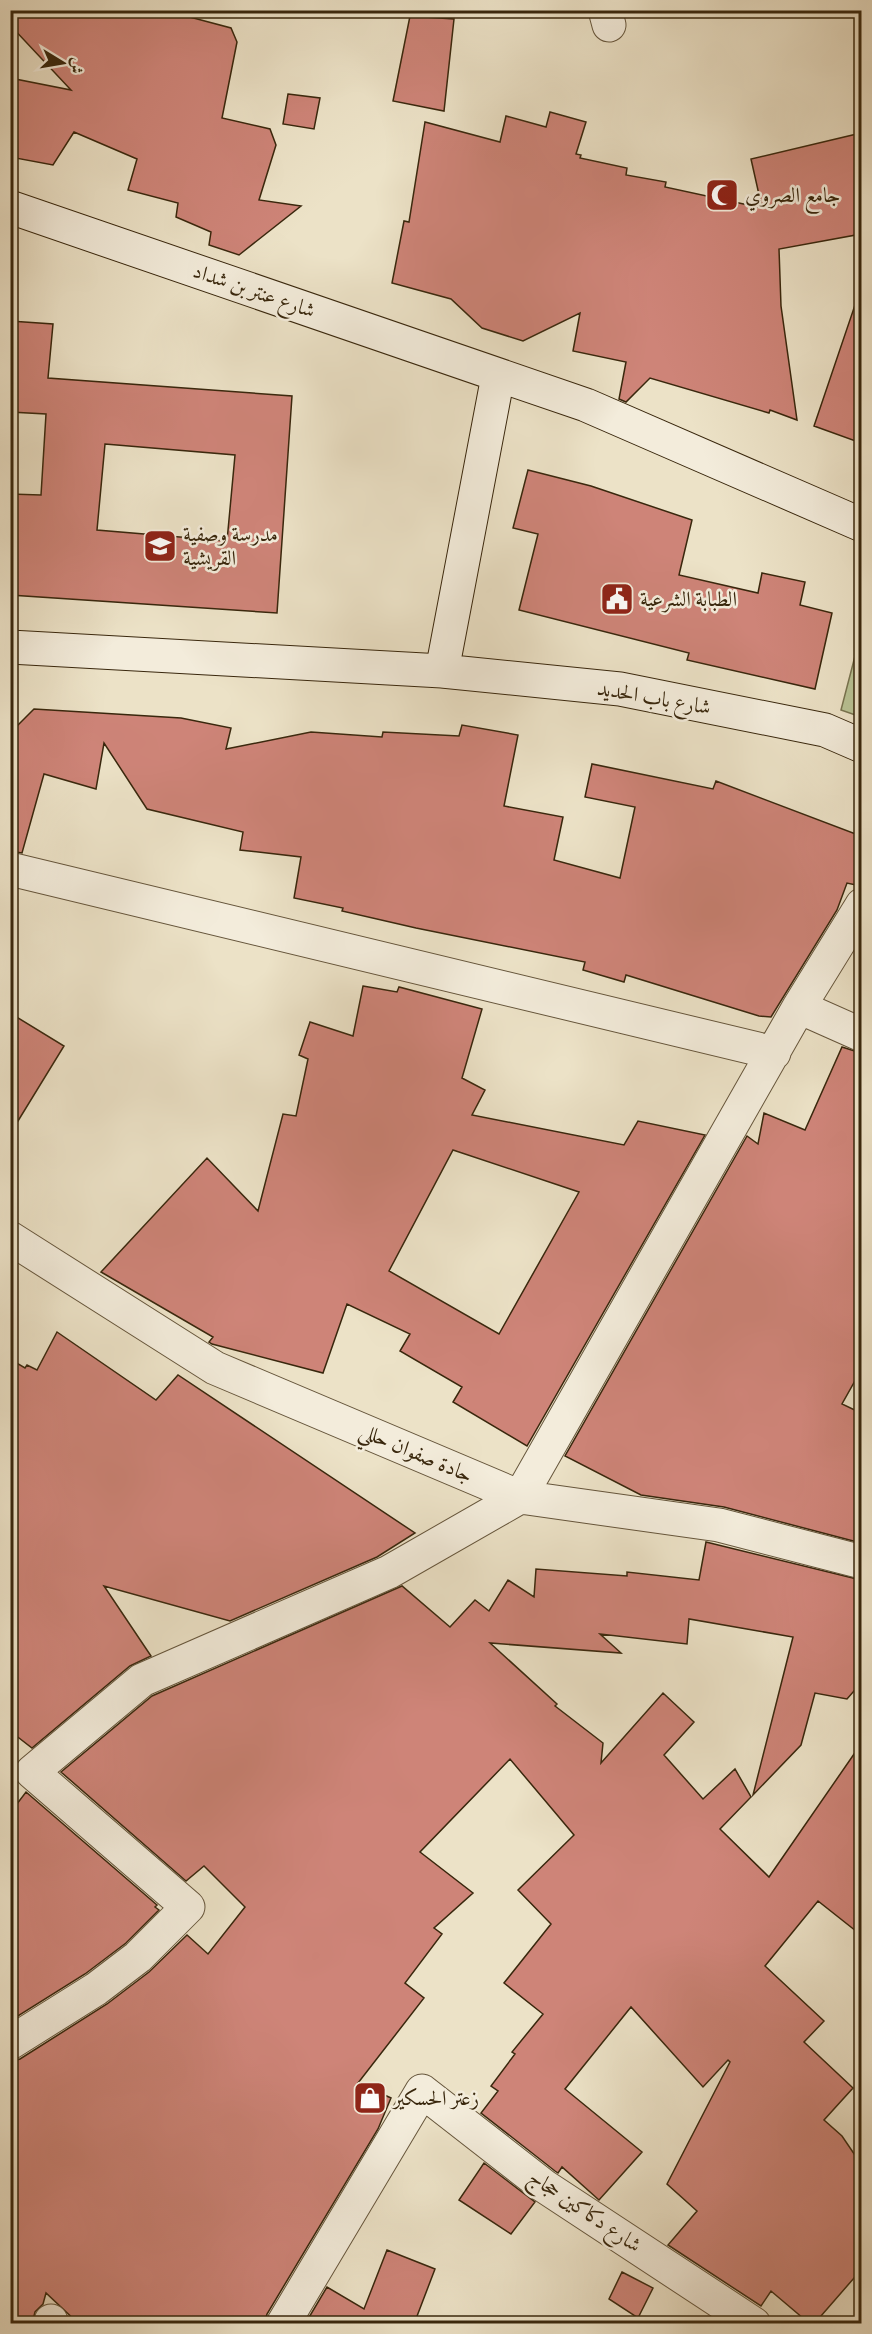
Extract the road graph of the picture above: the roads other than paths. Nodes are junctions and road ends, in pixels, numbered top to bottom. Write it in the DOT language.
graph roads {
  1 [pos="10,207"];
  2 [pos="498,376"];
  3 [pos="861,525"];
  4 [pos="10,647"];
  5 [pos="442,670"];
  6 [pos="861,746"];
  7 [pos="10,869"];
  8 [pos="861,905"];
  9 [pos="800,1007"];
  10 [pos="861,1035"];
  11 [pos="774,1053"];
  12 [pos="10,1238"];
  13 [pos="520,1497"];
  14 [pos="861,1562"];
  15 [pos="18,1767"];
  16 [pos="10,2043"];
  17 [pos="283,2324"];
  18 [pos="754,2324"];
  1 -- 2 [label="street, شارع عنتر بن شداد"];
  2 -- 3 [label="street, شارع عنتر بن شداد"];
  2 -- 5 [label="street"];
  4 -- 5 [label="street, شارع باب الحديد"];
  5 -- 6 [label="street, شارع باب الحديد"];
  7 -- 11 [label="street"];
  8 -- 9 [label="street"];
  9 -- 10 [label="street"];
  9 -- 11 [label="street"];
  11 -- 13 [label="street"];
  12 -- 13 [label="street, جادة صفوان حللي"];
  13 -- 14 [label="street, جادة صفوان حللي"];
  13 -- 15 [label="street"];
  15 -- 16 [label="street"];
  17 -- 18 [label="street, شارع دكاكين حجاج"];
}
